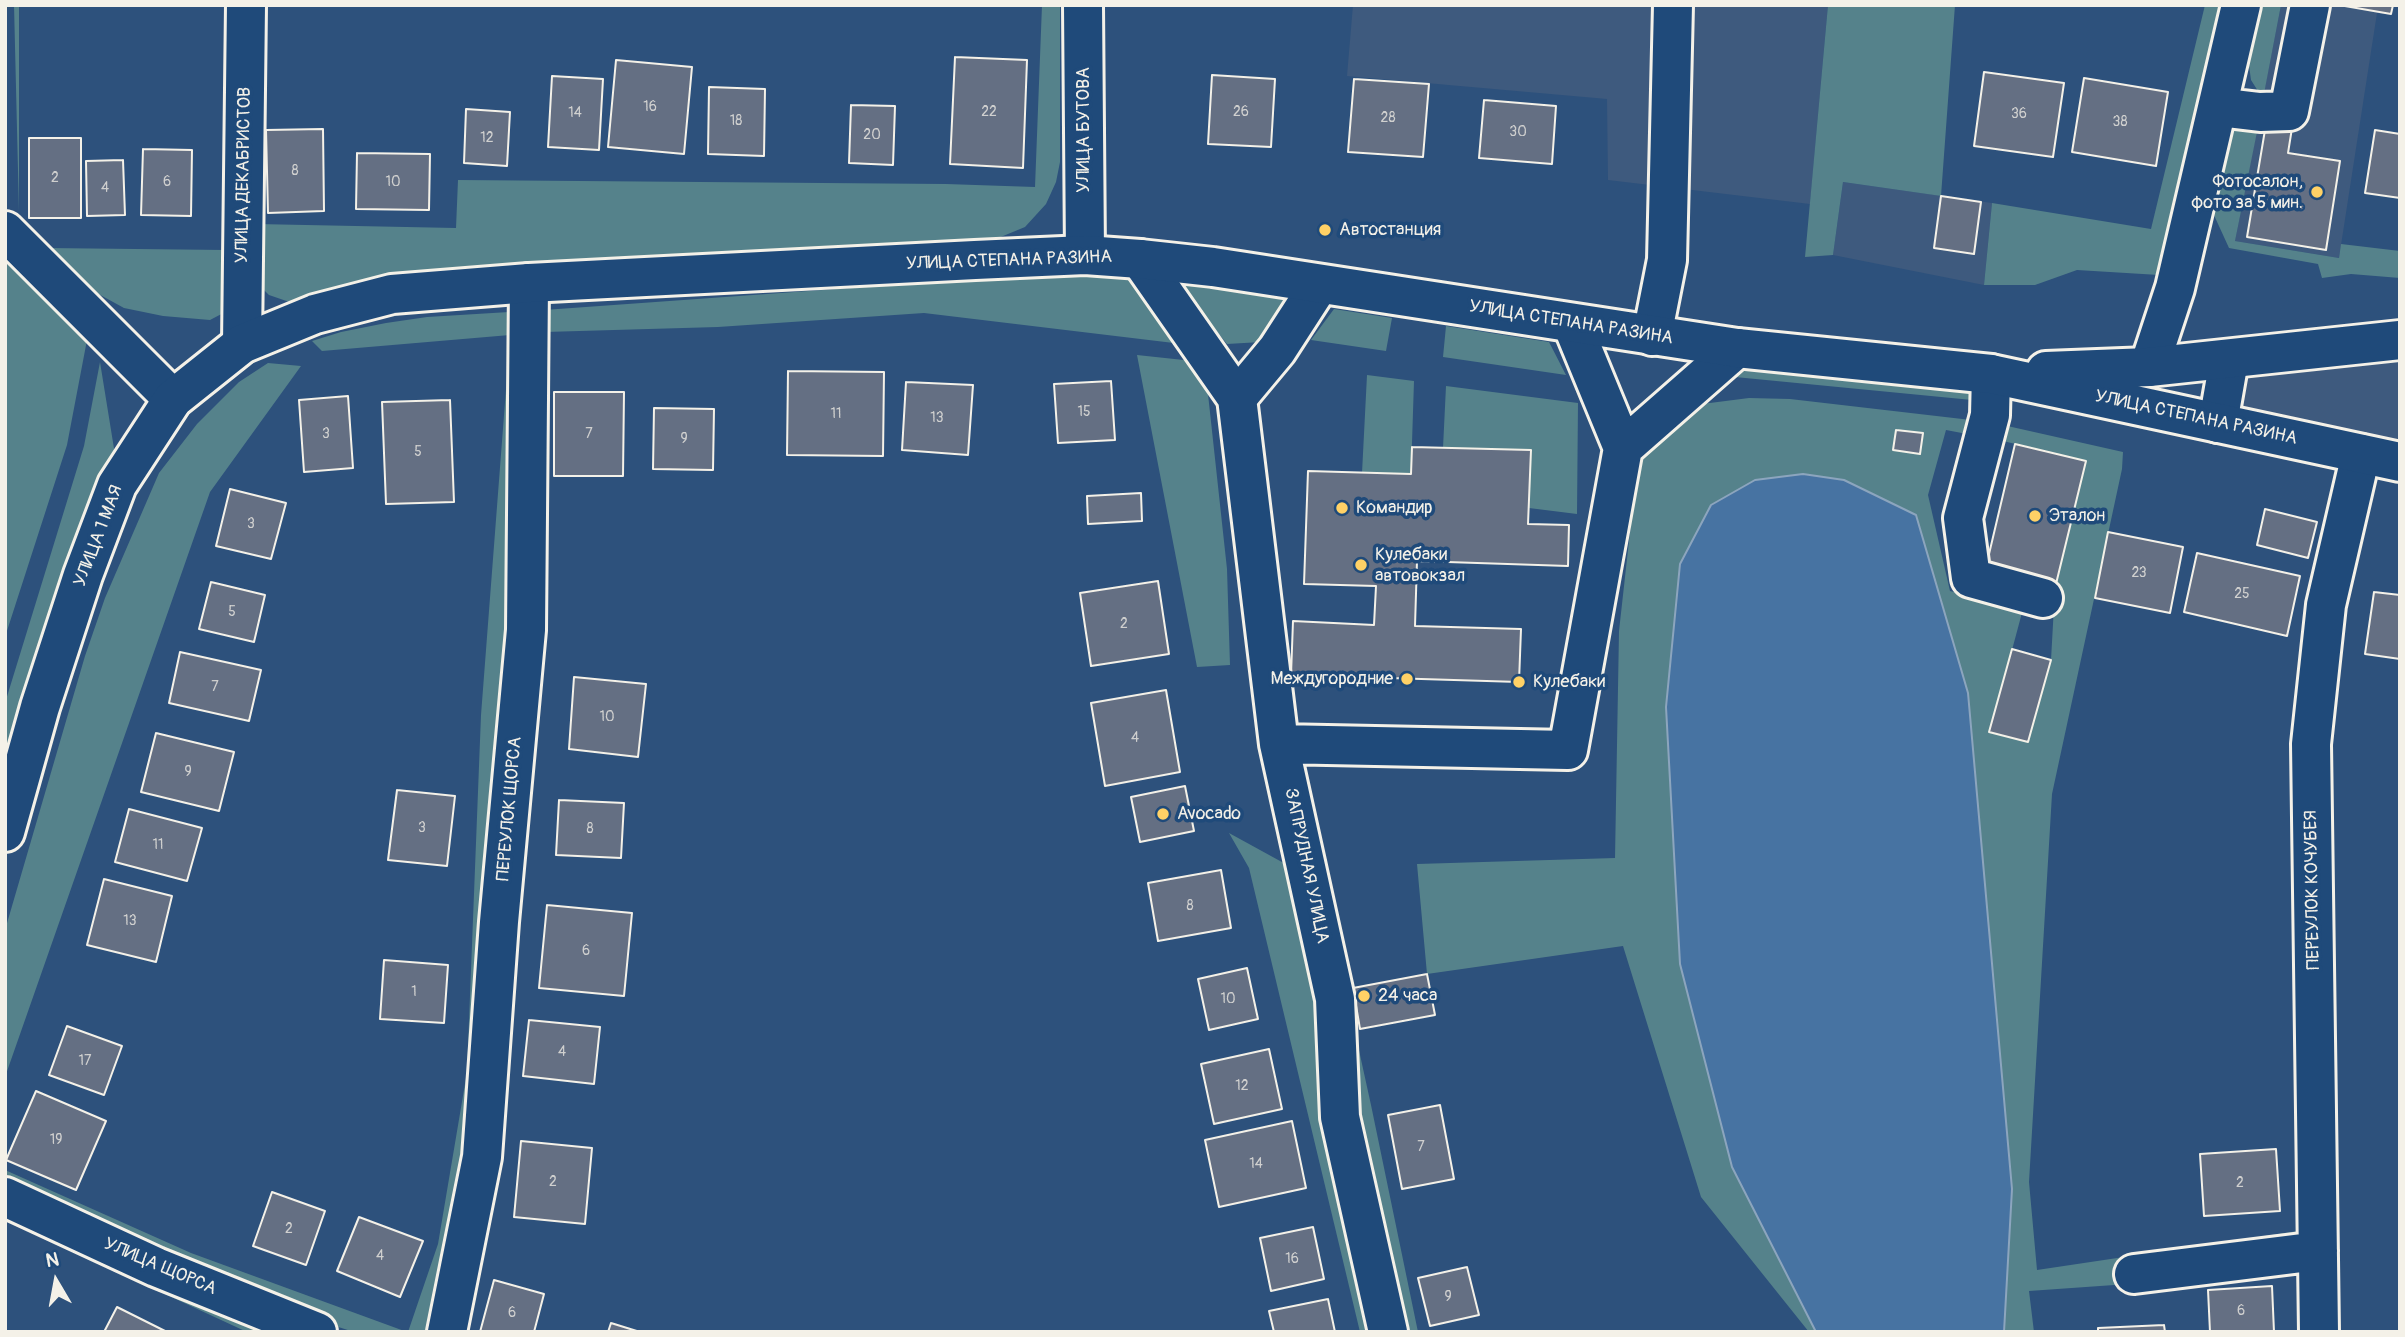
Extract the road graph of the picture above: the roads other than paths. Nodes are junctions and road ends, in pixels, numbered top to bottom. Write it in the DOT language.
graph roads {
  1 [pos="246,5"];
  2 [pos="1083,5"];
  3 [pos="1673,5"];
  4 [pos="2241,5"];
  5 [pos="2310,5"];
  6 [pos="2218,107"];
  7 [pos="5,231"];
  8 [pos="1085,255"];
  9 [pos="1140,260"];
  10 [pos="528,283"];
  11 [pos="1319,285"];
  12 [pos="1572,324"];
  13 [pos="1652,335"];
  14 [pos="2400,340"];
  15 [pos="242,344"];
  16 [pos="1737,348"];
  17 [pos="2229,360"];
  18 [pos="2149,367"];
  19 [pos="1991,374"];
  20 [pos="1237,398"];
  21 [pos="173,399"];
  22 [pos="2218,423"];
  23 [pos="1623,449"];
  24 [pos="2361,454"];
  25 [pos="2400,462"];
  26 [pos="2043,598"];
  27 [pos="1279,744"];
  28 [pos="5,832"];
  29 [pos="5,1197"];
  30 [pos="2318,1251"];
  31 [pos="2133,1274"];
  32 [pos="317,1332"];
  33 [pos="447,1332"];
  34 [pos="1388,1332"];
  35 [pos="2319,1332"];
  1 -- 15 [label="street, УЛИЦА ДЕКАБРИСТОВ"];
  2 -- 8 [label="street, УЛИЦА БУТОВА"];
  3 -- 13 [label="street"];
  4 -- 6 [label="street"];
  5 -- 6 [label="street"];
  6 -- 18 [label="street"];
  7 -- 21 [label="street"];
  8 -- 9 [label="street, УЛИЦА СТЕПАНА РАЗИНА"];
  8 -- 10 [label="street, УЛИЦА СТЕПАНА РАЗИНА"];
  9 -- 11 [label="street, УЛИЦА СТЕПАНА РАЗИНА"];
  9 -- 20 [label="street, ЗАПРУДНАЯ УЛИЦА"];
  10 -- 15 [label="street, УЛИЦА СТЕПАНА РАЗИНА"];
  10 -- 33 [label="street, ПЕРЕУЛОК ЩОРСА"];
  11 -- 12 [label="street, УЛИЦА СТЕПАНА РАЗИНА"];
  11 -- 20 [label="street"];
  12 -- 13 [label="street, УЛИЦА СТЕПАНА РАЗИНА"];
  12 -- 23 [label="street"];
  13 -- 16 [label="street, УЛИЦА СТЕПАНА РАЗИНА"];
  14 -- 17 [label="street, УЛИЦА СТЕПАНА РАЗИНА"];
  15 -- 21 [label="street, УЛИЦА СТЕПАНА РАЗИНА"];
  16 -- 19 [label="street, УЛИЦА СТЕПАНА РАЗИНА"];
  16 -- 23 [label="street"];
  17 -- 18 [label="street, УЛИЦА СТЕПАНА РАЗИНА"];
  17 -- 22 [label="street"];
  18 -- 19 [label="street, УЛИЦА СТЕПАНА РАЗИНА"];
  19 -- 22 [label="street, УЛИЦА СТЕПАНА РАЗИНА"];
  19 -- 26 [label="street"];
  20 -- 27 [label="street, ЗАПРУДНАЯ УЛИЦА"];
  21 -- 28 [label="street, УЛИЦА 1 МАЯ"];
  22 -- 24 [label="street, УЛИЦА СТЕПАНА РАЗИНА"];
  23 -- 27 [label="street"];
  24 -- 25 [label="street, УЛИЦА СТЕПАНА РАЗИНА"];
  24 -- 30 [label="street, ПЕРЕУЛОК КОЧУБЕЯ"];
  27 -- 34 [label="street, ЗАПРУДНАЯ УЛИЦА"];
  29 -- 32 [label="street, УЛИЦА ЩОРСА"];
  30 -- 31 [label="street"];
  30 -- 35 [label="street, ПЕРЕУЛОК КОЧУБЕЯ"];
}
